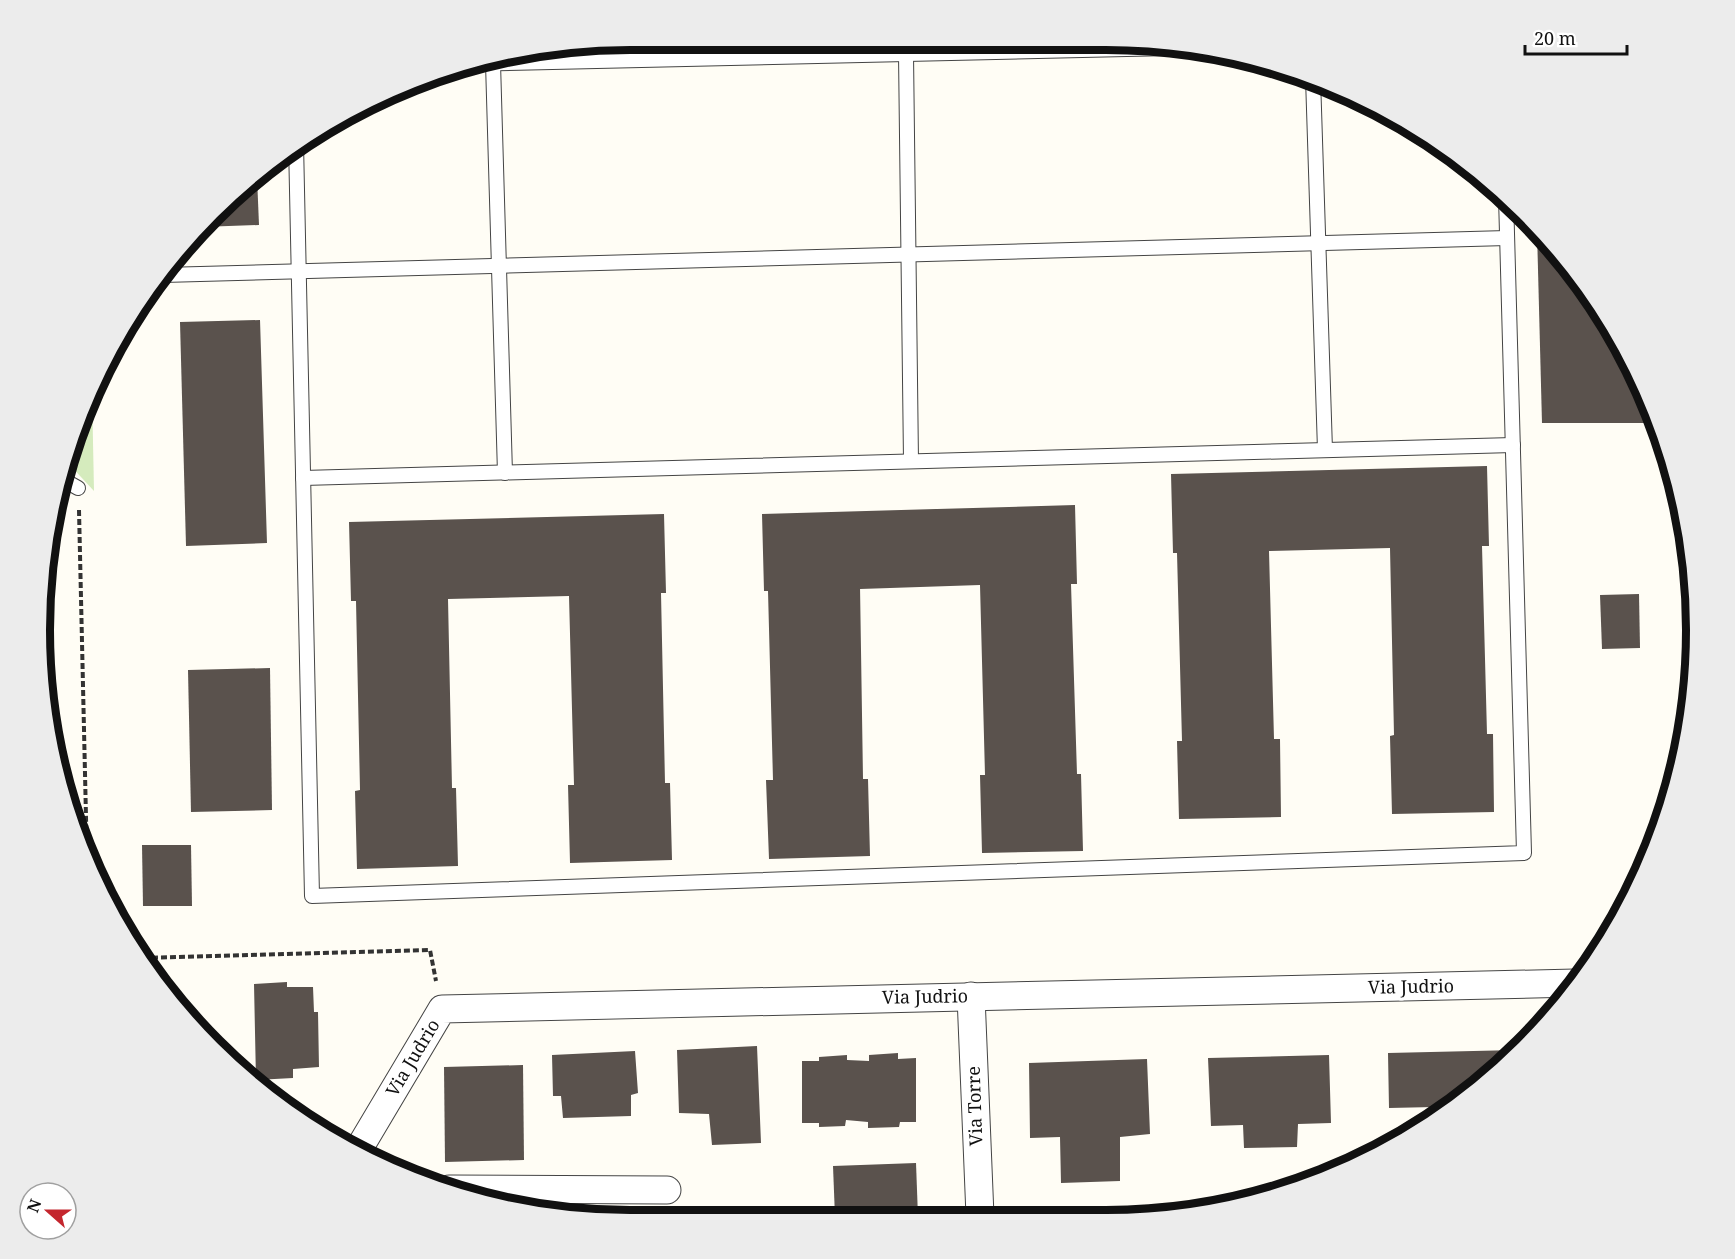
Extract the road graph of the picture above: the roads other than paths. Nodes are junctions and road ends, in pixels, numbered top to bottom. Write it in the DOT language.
graph roads {
  1 [pos="1083,50"];
  2 [pos="906,54"];
  3 [pos="508,63"];
  4 [pos="493,66"];
  5 [pos="1313,89"];
  6 [pos="296,155"];
  7 [pos="1506,210"];
  8 [pos="1507,238"];
  9 [pos="1319,243"];
  10 [pos="908,254"];
  11 [pos="499,266"];
  12 [pos="299,271"];
  13 [pos="170,275"];
  14 [pos="1513,445"];
  15 [pos="1325,450"];
  16 [pos="911,461"];
  17 [pos="505,472"];
  18 [pos="303,478"];
  19 [pos="68,482"];
  20 [pos="78,488"];
  21 [pos="1566,983"];
  22 [pos="971,996"];
  23 [pos="362,1144"];
  24 [pos="479,1190"];
  25 [pos="667,1190"];
  26 [pos="980,1210"];
  1 -- 2 [label="lane"];
  2 -- 3 [label="lane"];
  2 -- 10 [label="lane"];
  4 -- 11 [label="lane"];
  5 -- 9 [label="lane"];
  6 -- 12 [label="lane"];
  7 -- 8 [label="lane"];
  8 -- 9 [label="lane"];
  8 -- 14 [label="lane"];
  9 -- 10 [label="lane"];
  9 -- 15 [label="lane"];
  10 -- 11 [label="lane"];
  10 -- 16 [label="lane"];
  11 -- 12 [label="lane"];
  11 -- 17 [label="lane"];
  12 -- 13 [label="lane"];
  12 -- 18 [label="lane"];
  14 -- 15 [label="lane"];
  14 -- 18 [label="lane"];
  15 -- 16 [label="lane"];
  16 -- 17 [label="lane"];
  17 -- 18 [label="lane"];
  19 -- 20 [label="lane"];
  21 -- 22 [label="street, Via Judrio"];
  22 -- 23 [label="street, Via Judrio"];
  22 -- 26 [label="street, Via Torre"];
  24 -- 25 [label="street"];
}
